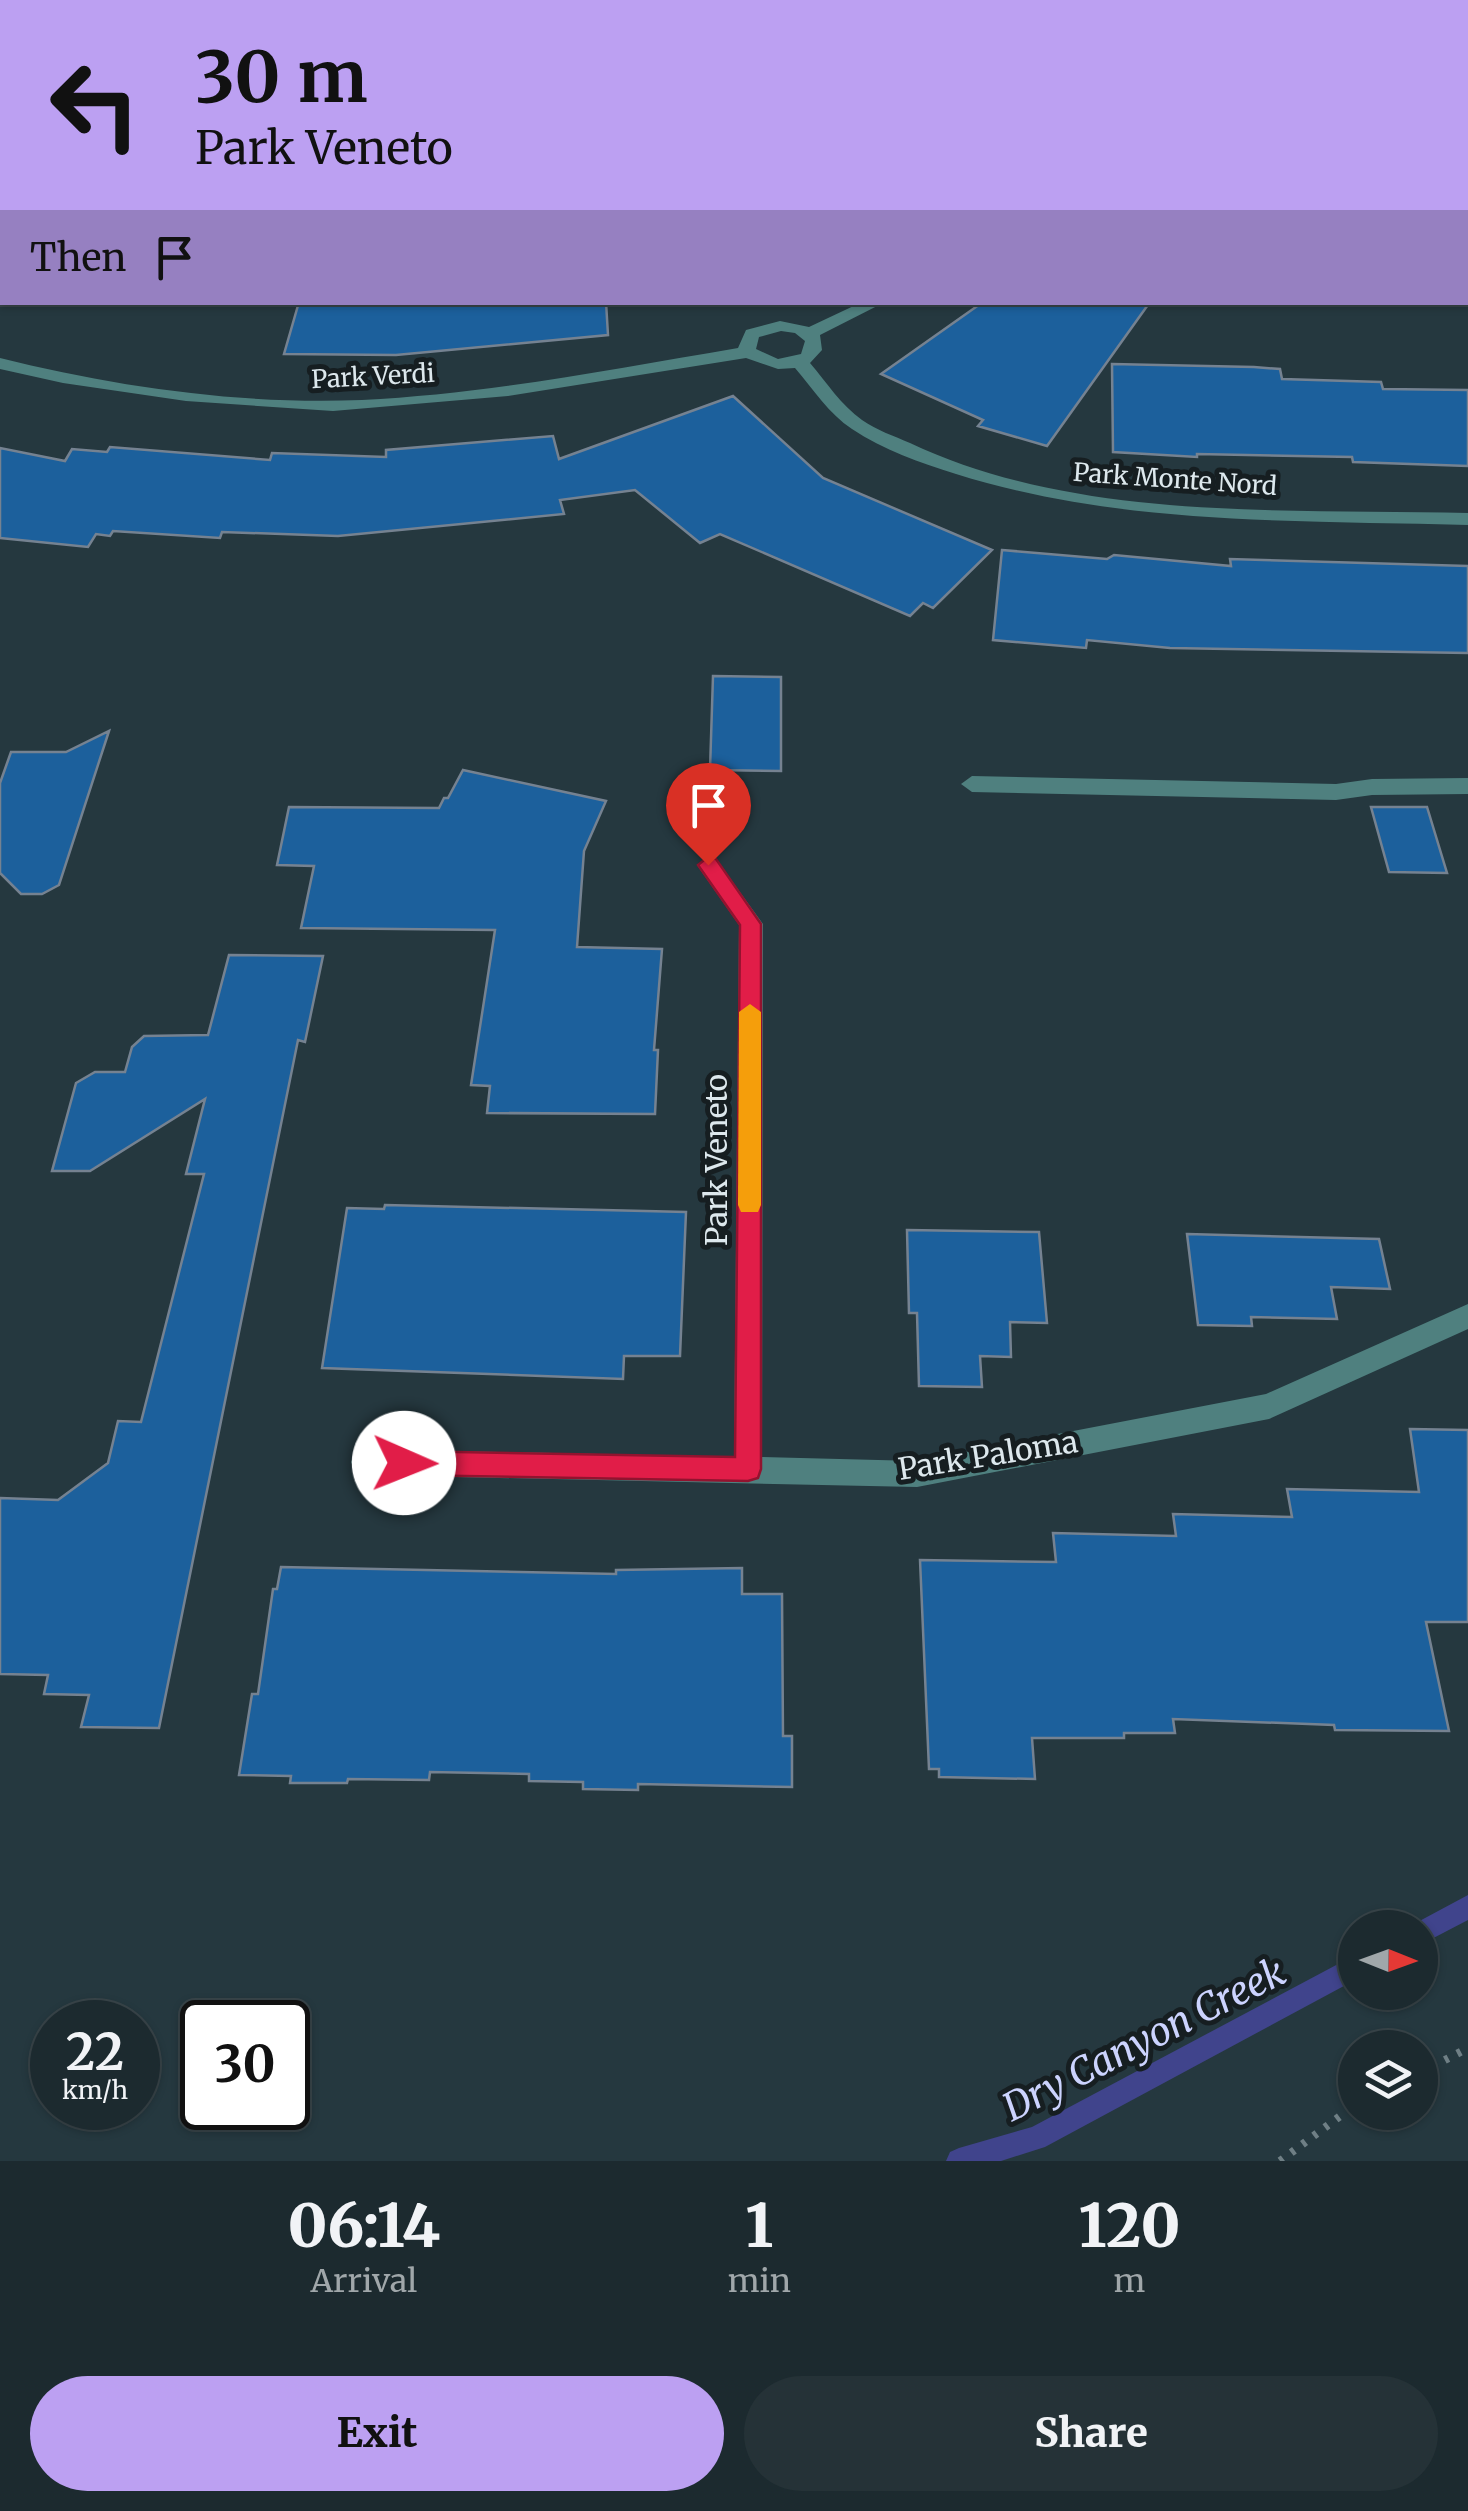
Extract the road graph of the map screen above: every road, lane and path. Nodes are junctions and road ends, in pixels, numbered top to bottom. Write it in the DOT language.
graph roads {
  1 [pos="871,305"];
  2 [pos="808,334"];
  3 [pos="748,352"];
  4 [pos="799,362"];
  5 [pos="0,363"];
  6 [pos="1468,518"];
  7 [pos="972,784"];
  8 [pos="1468,786"];
  9 [pos="708,865"];
  10 [pos="1468,1316"];
  11 [pos="365,1462"];
  12 [pos="748,1469"];
  13 [pos="1468,2048"];
  14 [pos="1438,2063"];
  15 [pos="1338,2118"];
  16 [pos="1280,2161"];
  1 -- 2 [label="street, Park Verdi"];
  2 -- 3 [label="street, Park Verdi"];
  2 -- 4 [label="street"];
  3 -- 4 [label="street, Park Verdi"];
  3 -- 5 [label="street, Park Verdi"];
  4 -- 6 [label="street, Park Monte Nord"];
  7 -- 8 [label="street"];
  9 -- 12 [label="street, Park Veneto"];
  10 -- 12 [label="street, Park Paloma"];
  11 -- 12 [label="street, Park Paloma"];
  13 -- 14 [label="path"];
  15 -- 16 [label="path"];
}
